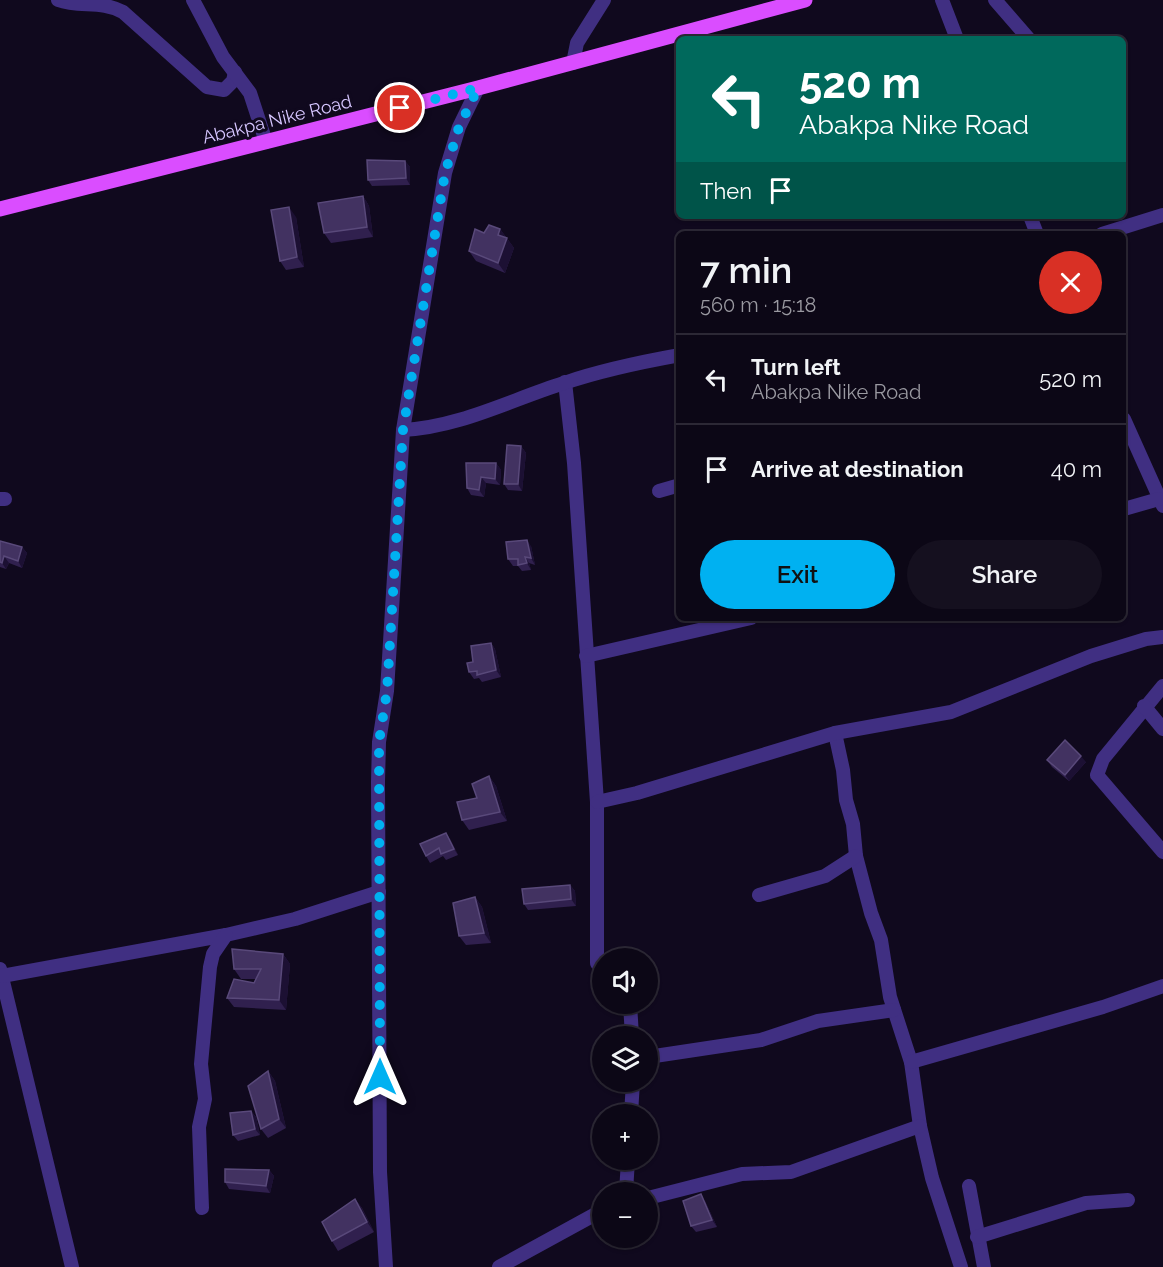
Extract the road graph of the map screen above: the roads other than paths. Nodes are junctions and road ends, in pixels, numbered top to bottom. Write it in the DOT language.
graph roads {
  1 [pos="58,0"];
  2 [pos="193,0"];
  3 [pos="604,0"];
  4 [pos="805,0"];
  5 [pos="942,0"];
  6 [pos="995,0"];
  7 [pos="956,36"];
  8 [pos="1026,36"];
  9 [pos="573,63"];
  10 [pos="235,72"];
  11 [pos="478,88"];
  12 [pos="266,142"];
  13 [pos="0,209"];
  14 [pos="1163,215"];
  15 [pos="1112,231"];
  16 [pos="676,356"];
  17 [pos="565,382"];
  18 [pos="1126,424"];
  19 [pos="403,430"];
  20 [pos="676,486"];
  21 [pos="659,491"];
  22 [pos="1161,503"];
  23 [pos="1126,509"];
  24 [pos="738,621"];
  25 [pos="1163,637"];
  26 [pos="586,656"];
  27 [pos="1163,686"];
  28 [pos="1144,706"];
  29 [pos="1163,729"];
  30 [pos="835,733"];
  31 [pos="597,802"];
  32 [pos="1163,852"];
  33 [pos="856,856"];
  34 [pos="379,892"];
  35 [pos="759,895"];
  36 [pos="226,935"];
  37 [pos="597,948"];
  38 [pos="1,973"];
  39 [pos="1163,986"];
  40 [pos="894,1011"];
  41 [pos="658,1055"];
  42 [pos="911,1062"];
  43 [pos="920,1126"];
  44 [pos="969,1186"];
  45 [pos="658,1195"];
  46 [pos="1128,1200"];
  47 [pos="202,1208"];
  48 [pos="592,1216"];
  49 [pos="977,1237"];
  50 [pos="72,1267"];
  51 [pos="386,1267"];
  52 [pos="499,1267"];
  53 [pos="961,1267"];
  54 [pos="984,1267"];
  1 -- 10 [label="street"];
  2 -- 10 [label="street"];
  3 -- 9 [label="street"];
  4 -- 9 [label="main road, Abakpa Nike Road"];
  5 -- 7 [label="street"];
  6 -- 8 [label="street"];
  9 -- 11 [label="main road, Abakpa Nike Road"];
  10 -- 12 [label="street"];
  11 -- 12 [label="main road, Abakpa Nike Road"];
  11 -- 19 [label="street"];
  12 -- 13 [label="main road, Abakpa Nike Road"];
  14 -- 15 [label="street"];
  16 -- 17 [label="street"];
  17 -- 19 [label="street"];
  17 -- 26 [label="street"];
  18 -- 22 [label="street"];
  19 -- 34 [label="street"];
  20 -- 21 [label="street"];
  22 -- 23 [label="street"];
  24 -- 26 [label="street"];
  25 -- 30 [label="street"];
  26 -- 31 [label="street"];
  27 -- 28 [label="street"];
  28 -- 29 [label="street"];
  28 -- 32 [label="street"];
  30 -- 31 [label="street"];
  30 -- 33 [label="street"];
  31 -- 37 [label="street"];
  33 -- 35 [label="street"];
  33 -- 40 [label="street"];
  34 -- 36 [label="street"];
  34 -- 51 [label="street"];
  36 -- 38 [label="street"];
  36 -- 47 [label="street"];
  38 -- 50 [label="street"];
  39 -- 42 [label="street"];
  40 -- 41 [label="street"];
  40 -- 42 [label="street"];
  42 -- 43 [label="street"];
  43 -- 45 [label="street"];
  43 -- 53 [label="street"];
  44 -- 49 [label="street"];
  46 -- 49 [label="street"];
  48 -- 52 [label="street"];
  49 -- 54 [label="street"];
}
